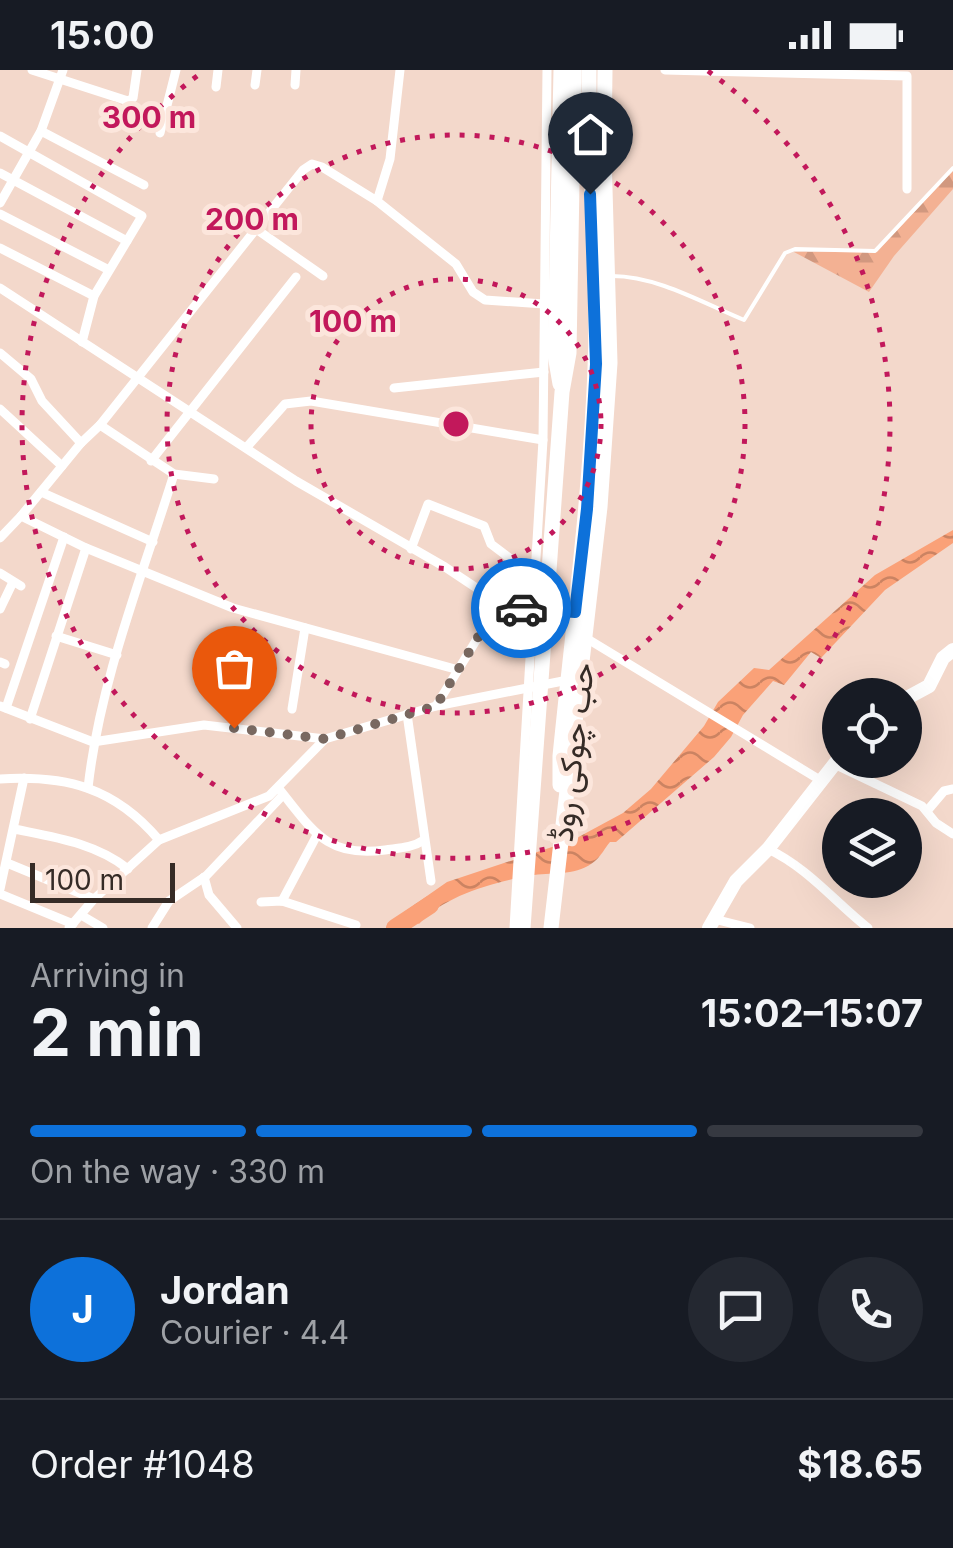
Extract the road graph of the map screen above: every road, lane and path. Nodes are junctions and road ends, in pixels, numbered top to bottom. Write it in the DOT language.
graph roads {
  1 [pos="32,70"];
  2 [pos="137,70"];
  3 [pos="176,70"];
  4 [pos="218,70"];
  5 [pos="257,70"];
  6 [pos="296,70"];
  7 [pos="400,70"];
  8 [pos="546,70"];
  9 [pos="562,70"];
  10 [pos="574,70"];
  11 [pos="589,70"];
  12 [pos="605,70"];
  13 [pos="666,70"];
  14 [pos="908,73"];
  15 [pos="61,75"];
  16 [pos="255,85"];
  17 [pos="295,85"];
  18 [pos="216,87"];
  19 [pos="41,131"];
  20 [pos="160,133"];
  21 [pos="0,136"];
  22 [pos="30,152"];
  23 [pos="953,168"];
  24 [pos="0,174"];
  25 [pos="14,181"];
  26 [pos="144,185"];
  27 [pos="907,189"];
  28 [pos="377,201"];
  29 [pos="0,203"];
  30 [pos="0,214"];
  31 [pos="256,229"];
  32 [pos="127,241"];
  33 [pos="0,248"];
  34 [pos="109,270"];
  35 [pos="322,276"];
  36 [pos="608,276"];
  37 [pos="296,277"];
  38 [pos="0,288"];
  39 [pos="94,296"];
  40 [pos="558,305"];
  41 [pos="82,342"];
  42 [pos="0,353"];
  43 [pos="544,372"];
  44 [pos="136,379"];
  45 [pos="394,388"];
  46 [pos="0,409"];
  47 [pos="190,414"];
  48 [pos="100,425"];
  49 [pos="543,440"];
  50 [pos="80,443"];
  51 [pos="246,448"];
  52 [pos="151,462"];
  53 [pos="62,466"];
  54 [pos="174,474"];
  55 [pos="214,480"];
  56 [pos="41,492"];
  57 [pos="21,516"];
  58 [pos="0,538"];
  59 [pos="64,538"];
  60 [pos="153,542"];
  61 [pos="86,548"];
  62 [pos="412,549"];
  63 [pos="141,571"];
  64 [pos="0,572"];
  65 [pos="537,580"];
  66 [pos="499,603"];
  67 [pos="0,609"];
  68 [pos="542,611"];
  69 [pos="575,612"];
  70 [pos="305,628"];
  71 [pos="56,636"];
  72 [pos="586,638"];
  73 [pos="953,650"];
  74 [pos="117,655"];
  75 [pos="456,669"];
  76 [pos="568,680"];
  77 [pos="535,687"];
  78 [pos="922,690"];
  79 [pos="436,706"];
  80 [pos="3,707"];
  81 [pos="292,709"];
  82 [pos="407,714"];
  83 [pos="30,719"];
  84 [pos="325,739"];
  85 [pos="93,742"];
  86 [pos="24,778"];
  87 [pos="870,778"];
  88 [pos="0,779"];
  89 [pos="820,780"];
  90 [pos="88,788"];
  91 [pos="953,789"];
  92 [pos="281,792"];
  93 [pos="927,810"];
  94 [pos="14,830"];
  95 [pos="561,834"];
  96 [pos="953,834"];
  97 [pos="317,835"];
  98 [pos="159,840"];
  99 [pos="424,840"];
  100 [pos="768,849"];
  101 [pos="128,868"];
  102 [pos="4,869"];
  103 [pos="204,878"];
  104 [pos="431,880"];
  105 [pos="522,890"];
  106 [pos="0,892"];
  107 [pos="94,899"];
  108 [pos="282,901"];
  109 [pos="261,902"];
  110 [pos="80,914"];
  111 [pos="712,924"];
  112 [pos="356,925"];
  113 [pos="71,926"];
  114 [pos="103,928"];
  115 [pos="152,928"];
  116 [pos="238,928"];
  117 [pos="514,928"];
  118 [pos="523,928"];
  119 [pos="553,928"];
  120 [pos="750,928"];
  121 [pos="868,928"];
  1 -- 15 [label="street"];
  2 -- 15 [label="street"];
  3 -- 20 [label="street"];
  4 -- 18 [label="street"];
  5 -- 16 [label="street"];
  6 -- 17 [label="street"];
  7 -- 28 [label="street"];
  8 -- 40 [label="street"];
  9 -- 40 [label="highway"];
  10 -- 40 [label="highway"];
  11 -- 69 [label="highway"];
  12 -- 36 [label="highway, حب چوکی روڈ"];
  13 -- 14 [label="street"];
  14 -- 27 [label="street"];
  15 -- 19 [label="street"];
  19 -- 22 [label="street"];
  19 -- 26 [label="street"];
  21 -- 22 [label="street"];
  22 -- 25 [label="street"];
  22 -- 32 [label="street"];
  23 -- 36 [label="lane"];
  24 -- 25 [label="street"];
  25 -- 29 [label="street"];
  25 -- 32 [label="street"];
  28 -- 31 [label="street"];
  28 -- 40 [label="street"];
  30 -- 34 [label="street"];
  31 -- 35 [label="street"];
  31 -- 44 [label="street"];
  32 -- 34 [label="street"];
  33 -- 39 [label="street"];
  34 -- 39 [label="street"];
  36 -- 72 [label="highway, حب چوکی روڈ"];
  37 -- 47 [label="street"];
  38 -- 41 [label="street"];
  39 -- 41 [label="street"];
  40 -- 43 [label="street"];
  40 -- 68 [label="highway"];
  41 -- 44 [label="street"];
  42 -- 50 [label="street"];
  43 -- 45 [label="street"];
  43 -- 49 [label="street"];
  44 -- 47 [label="street"];
  44 -- 48 [label="street"];
  46 -- 53 [label="street"];
  47 -- 51 [label="street"];
  47 -- 52 [label="street"];
  48 -- 50 [label="street"];
  48 -- 52 [label="street"];
  49 -- 51 [label="street"];
  49 -- 65 [label="street"];
  50 -- 53 [label="street"];
  51 -- 62 [label="street"];
  52 -- 54 [label="street"];
  53 -- 56 [label="street"];
  54 -- 55 [label="street"];
  54 -- 60 [label="street"];
  56 -- 57 [label="street"];
  56 -- 60 [label="street"];
  57 -- 58 [label="street"];
  57 -- 59 [label="street"];
  59 -- 61 [label="street"];
  59 -- 80 [label="street"];
  60 -- 63 [label="street"];
  61 -- 63 [label="street"];
  61 -- 71 [label="street"];
  62 -- 65 [label="street"];
  62 -- 66 [label="street"];
  63 -- 70 [label="street"];
  63 -- 74 [label="street"];
  64 -- 67 [label="street"];
  65 -- 68 [label="street"];
  66 -- 68 [label="street"];
  66 -- 75 [label="street"];
  68 -- 69 [label="street"];
  68 -- 77 [label="highway"];
  69 -- 76 [label="highway"];
  70 -- 75 [label="street"];
  70 -- 81 [label="street"];
  71 -- 74 [label="street"];
  71 -- 83 [label="street"];
  72 -- 89 [label="street"];
  72 -- 95 [label="highway, حب چوکی روڈ"];
  73 -- 78 [label="main road"];
  74 -- 85 [label="street"];
  75 -- 79 [label="street"];
  76 -- 77 [label="street"];
  76 -- 95 [label="highway"];
  77 -- 79 [label="street"];
  77 -- 105 [label="highway"];
  79 -- 82 [label="street"];
  80 -- 83 [label="street"];
  82 -- 84 [label="street"];
  82 -- 99 [label="street"];
  83 -- 85 [label="street"];
  84 -- 85 [label="street"];
  84 -- 92 [label="street"];
  85 -- 90 [label="street"];
  86 -- 88 [label="street"];
  86 -- 90 [label="street"];
  86 -- 94 [label="street"];
  87 -- 93 [label="street"];
  89 -- 100 [label="main road"];
  90 -- 98 [label="street"];
  91 -- 93 [label="street"];
  92 -- 97 [label="street"];
  92 -- 98 [label="street"];
  92 -- 103 [label="street"];
  93 -- 96 [label="street"];
  94 -- 101 [label="street"];
  94 -- 102 [label="street"];
  95 -- 119 [label="highway, حب چوکی روڈ"];
  97 -- 99 [label="street"];
  97 -- 108 [label="street"];
  98 -- 101 [label="street"];
  99 -- 104 [label="street"];
  100 -- 111 [label="main road"];
  100 -- 121 [label="street"];
  101 -- 107 [label="street"];
  102 -- 106 [label="street"];
  102 -- 107 [label="street"];
  103 -- 115 [label="street"];
  103 -- 116 [label="street"];
  105 -- 117 [label="street"];
  105 -- 118 [label="highway"];
  106 -- 113 [label="street"];
  107 -- 110 [label="street"];
  108 -- 109 [label="street"];
  108 -- 112 [label="street"];
  110 -- 113 [label="street"];
  110 -- 114 [label="street"];
  111 -- 120 [label="street"];
}
